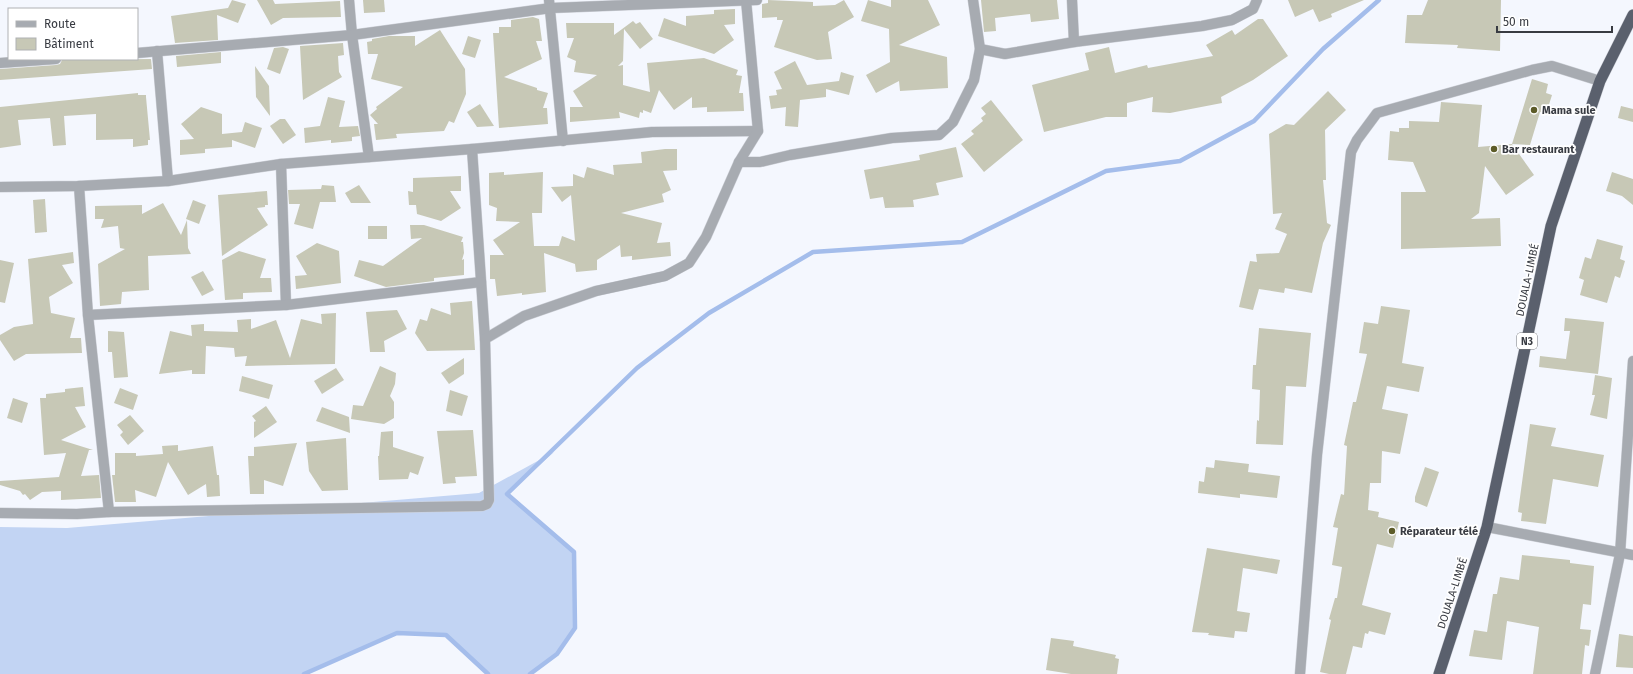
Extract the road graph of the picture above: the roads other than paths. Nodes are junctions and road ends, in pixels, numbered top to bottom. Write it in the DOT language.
graph roads {
  1 [pos="349,0"];
  2 [pos="757,0"];
  3 [pos="973,0"];
  4 [pos="1072,0"];
  5 [pos="1257,0"];
  6 [pos="746,1"];
  7 [pos="550,4"];
  8 [pos="1633,15"];
  9 [pos="352,35"];
  10 [pos="1074,42"];
  11 [pos="980,50"];
  12 [pos="157,51"];
  13 [pos="138,53"];
  14 [pos="45,60"];
  15 [pos="0,64"];
  16 [pos="1600,81"];
  17 [pos="758,131"];
  18 [pos="563,141"];
  19 [pos="472,149"];
  20 [pos="369,157"];
  21 [pos="739,162"];
  22 [pos="280,164"];
  23 [pos="168,181"];
  24 [pos="79,186"];
  25 [pos="0,187"];
  26 [pos="481,282"];
  27 [pos="286,305"];
  28 [pos="88,315"];
  29 [pos="485,340"];
  30 [pos="1633,361"];
  31 [pos="109,512"];
  32 [pos="0,513"];
  33 [pos="1488,527"];
  34 [pos="1620,554"];
  35 [pos="1633,555"];
  36 [pos="1300,674"];
  37 [pos="1439,674"];
  38 [pos="1595,674"];
  1 -- 9 [label="street"];
  2 -- 6 [label="street"];
  3 -- 11 [label="street"];
  4 -- 10 [label="street"];
  5 -- 10 [label="street"];
  6 -- 7 [label="street"];
  6 -- 17 [label="street"];
  7 -- 9 [label="street"];
  7 -- 18 [label="street"];
  8 -- 16 [label="highway, DOUALA-LIMBÉ / N3"];
  9 -- 12 [label="street"];
  9 -- 20 [label="street"];
  10 -- 11 [label="street"];
  11 -- 21 [label="street"];
  12 -- 13 [label="street"];
  12 -- 23 [label="street"];
  14 -- 15 [label="street"];
  16 -- 33 [label="highway, DOUALA-LIMBÉ / N3"];
  16 -- 36 [label="street"];
  17 -- 18 [label="street"];
  17 -- 21 [label="street"];
  18 -- 19 [label="street"];
  19 -- 20 [label="street"];
  19 -- 26 [label="street"];
  20 -- 22 [label="street"];
  21 -- 29 [label="street"];
  22 -- 23 [label="street"];
  22 -- 27 [label="street"];
  23 -- 24 [label="street"];
  24 -- 25 [label="street"];
  24 -- 28 [label="street"];
  26 -- 27 [label="street"];
  26 -- 29 [label="street"];
  27 -- 28 [label="street"];
  28 -- 31 [label="street"];
  29 -- 31 [label="street"];
  30 -- 34 [label="street"];
  31 -- 32 [label="street"];
  33 -- 34 [label="street"];
  33 -- 37 [label="highway, DOUALA-LIMBÉ / N3"];
  34 -- 35 [label="street"];
  34 -- 38 [label="street"];
}
